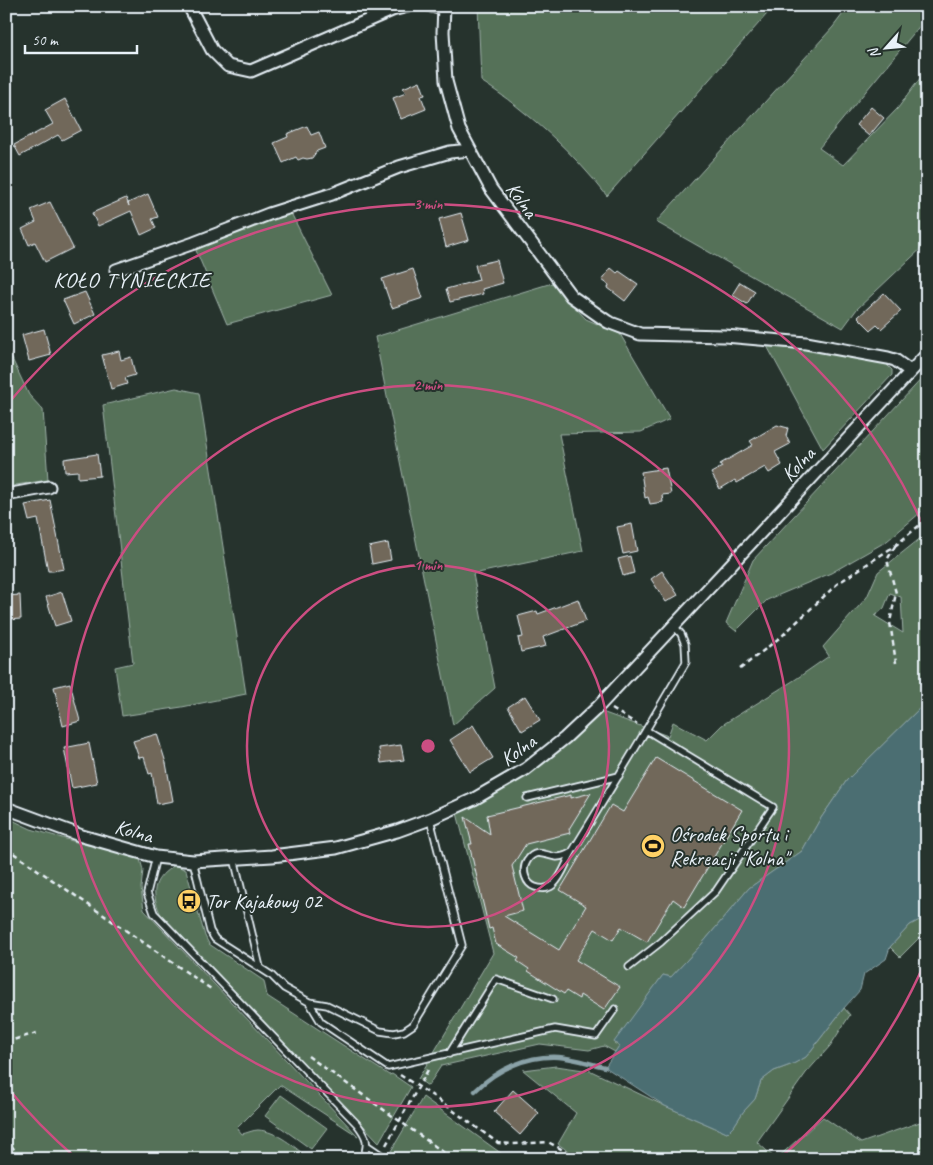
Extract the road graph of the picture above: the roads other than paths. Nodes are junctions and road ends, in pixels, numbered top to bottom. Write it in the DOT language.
graph roads {
  1 [pos="189,6"];
  2 [pos="408,6"];
  3 [pos="431,6"];
  4 [pos="444,8"];
  5 [pos="470,150"];
  6 [pos="116,270"];
  7 [pos="927,354"];
  8 [pos="910,370"];
  9 [pos="50,486"];
  10 [pos="6,495"];
  11 [pos="674,626"];
  12 [pos="646,730"];
  13 [pos="619,776"];
  14 [pos="527,798"];
  15 [pos="6,808"];
  16 [pos="430,819"];
  17 [pos="572,852"];
  18 [pos="156,857"];
  19 [pos="234,858"];
  20 [pos="193,861"];
  21 [pos="629,966"];
  22 [pos="260,967"];
  23 [pos="553,999"];
  24 [pos="309,1002"];
  25 [pos="615,1009"];
  26 [pos="449,1054"];
  27 [pos="368,1146"];
  28 [pos="363,1159"];
  29 [pos="387,1159"];
  1 -- 2 [label="street"];
  3 -- 4 [label="street"];
  4 -- 5 [label="street, Kolna"];
  5 -- 6 [label="street"];
  5 -- 8 [label="street, Kolna"];
  7 -- 8 [label="street, Kolna"];
  8 -- 11 [label="street, Kolna"];
  9 -- 10 [label="street"];
  11 -- 12 [label="lane"];
  11 -- 16 [label="street, Kolna"];
  12 -- 13 [label="lane"];
  12 -- 21 [label="lane"];
  13 -- 14 [label="lane"];
  13 -- 17 [label="lane"];
  15 -- 18 [label="street, Kolna"];
  16 -- 19 [label="street, Kolna"];
  16 -- 24 [label="lane"];
  17 -- 17 [label="lane"];
  18 -- 20 [label="street, Kolna"];
  18 -- 27 [label="lane"];
  19 -- 20 [label="street, Kolna"];
  19 -- 22 [label="lane"];
  20 -- 22 [label="lane"];
  22 -- 24 [label="lane"];
  23 -- 26 [label="lane"];
  24 -- 26 [label="lane"];
  25 -- 26 [label="lane"];
  27 -- 28 [label="lane"];
  27 -- 29 [label="lane"];
}
